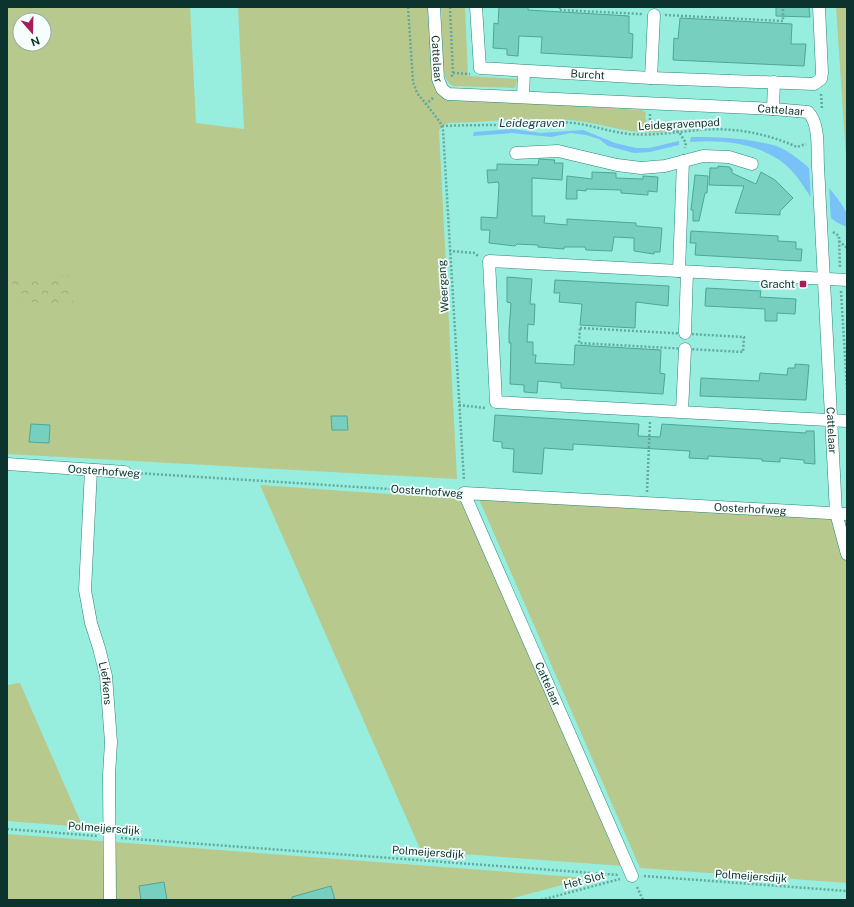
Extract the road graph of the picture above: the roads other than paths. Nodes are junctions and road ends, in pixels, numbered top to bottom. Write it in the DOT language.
graph roads {
  1 [pos="434,7"];
  2 [pos="476,7"];
  3 [pos="818,7"];
  4 [pos="654,15"];
  5 [pos="524,71"];
  6 [pos="651,78"];
  7 [pos="774,82"];
  8 [pos="523,97"];
  9 [pos="773,109"];
  10 [pos="516,153"];
  11 [pos="684,161"];
  12 [pos="752,164"];
  13 [pos="683,272"];
  14 [pos="824,279"];
  15 [pos="844,280"];
  16 [pos="685,333"];
  17 [pos="685,349"];
  18 [pos="682,411"];
  19 [pos="832,420"];
  20 [pos="847,421"];
  21 [pos="7,464"];
  22 [pos="91,470"];
  23 [pos="125,472"];
  24 [pos="464,493"];
  25 [pos="841,514"];
  26 [pos="847,554"];
  27 [pos="632,876"];
  28 [pos="110,900"];
  1 -- 8 [label="street, Cattelaar"];
  2 -- 5 [label="street, Burcht"];
  3 -- 7 [label="street, Burcht"];
  4 -- 6 [label="street"];
  5 -- 6 [label="street, Burcht"];
  5 -- 8 [label="street"];
  6 -- 7 [label="street, Burcht"];
  7 -- 9 [label="street"];
  8 -- 9 [label="street, Cattelaar"];
  9 -- 14 [label="street, Cattelaar"];
  10 -- 11 [label="street"];
  11 -- 12 [label="street"];
  11 -- 13 [label="street"];
  13 -- 14 [label="street"];
  13 -- 16 [label="street"];
  13 -- 18 [label="street"];
  14 -- 15 [label="street"];
  14 -- 19 [label="street, Cattelaar"];
  17 -- 18 [label="street"];
  18 -- 19 [label="street"];
  19 -- 20 [label="street"];
  19 -- 25 [label="street, Cattelaar"];
  21 -- 22 [label="street, Oosterhofweg"];
  22 -- 23 [label="street, Oosterhofweg"];
  22 -- 28 [label="street, Liefkens"];
  24 -- 25 [label="street, Oosterhofweg"];
  24 -- 27 [label="street, Cattelaar"];
  25 -- 26 [label="street, Cattelaar"];
}
